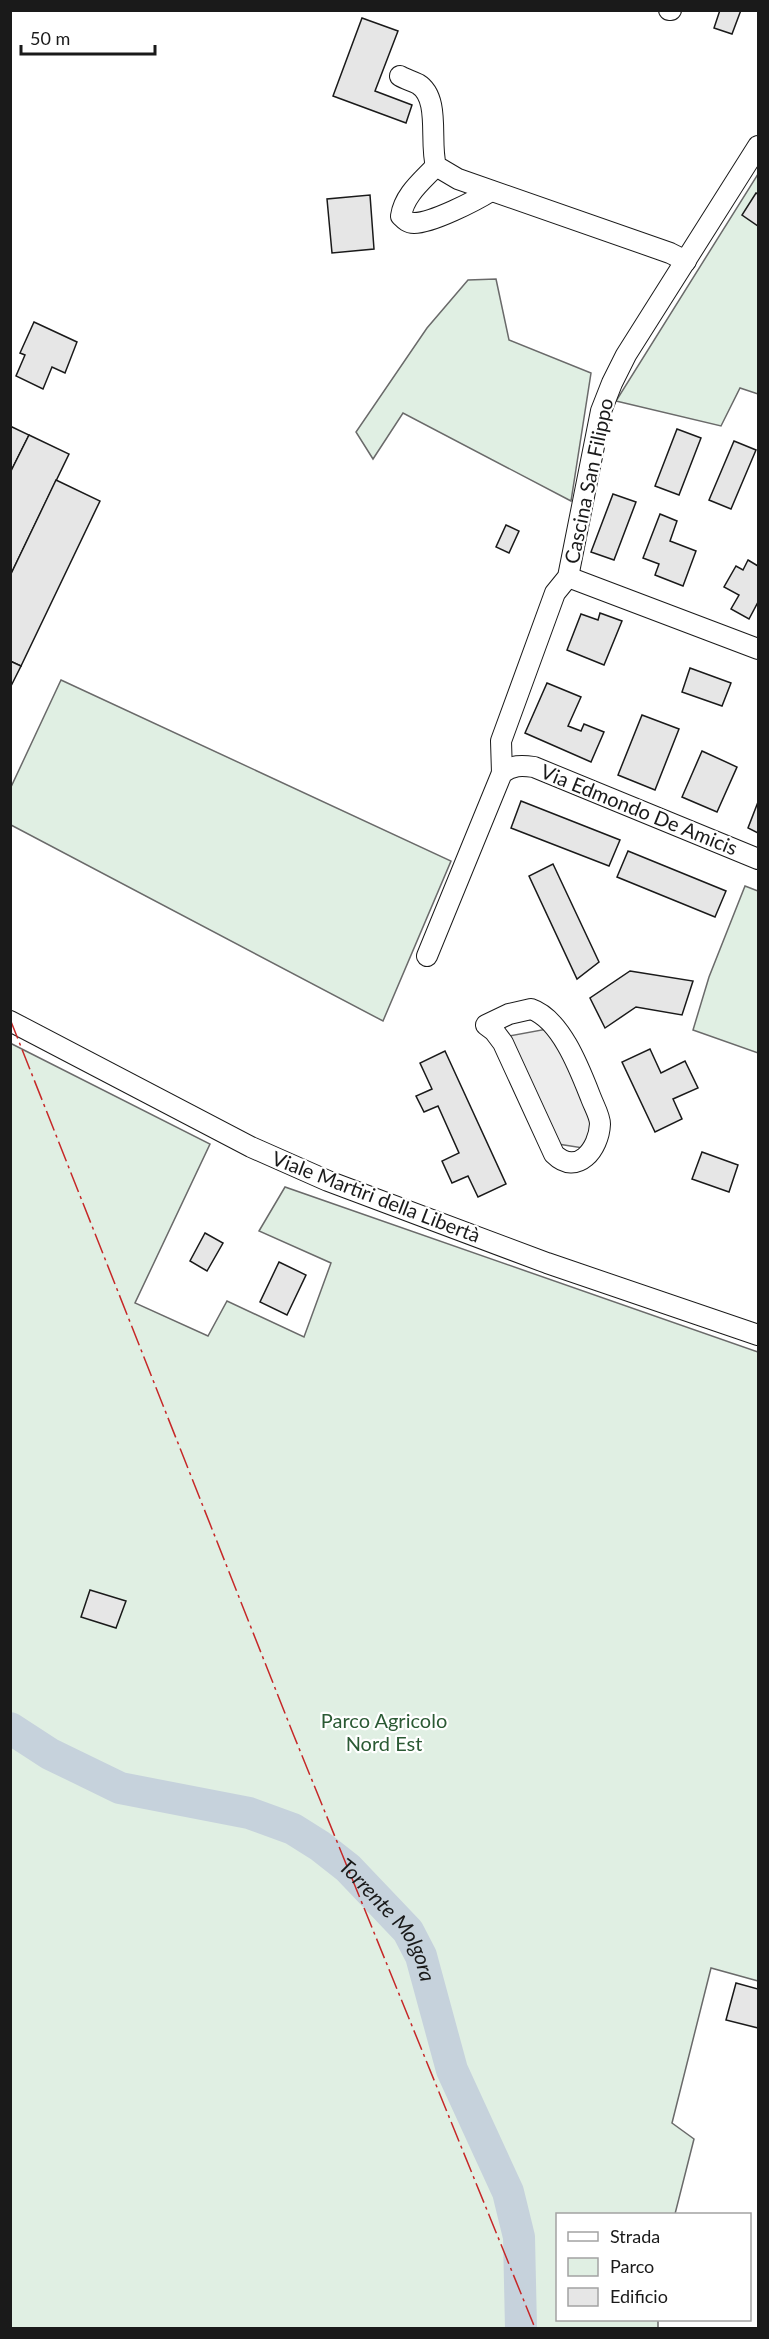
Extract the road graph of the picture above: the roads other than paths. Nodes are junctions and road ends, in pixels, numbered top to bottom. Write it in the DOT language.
graph roads {
  1 [pos="400,76"];
  2 [pos="759,146"];
  3 [pos="436,166"];
  4 [pos="491,191"];
  5 [pos="686,261"];
  6 [pos="568,577"];
  7 [pos="759,649"];
  8 [pos="502,773"];
  9 [pos="759,859"];
  10 [pos="427,956"];
  11 [pos="10,1022"];
  12 [pos="486,1024"];
  13 [pos="759,1335"];
  1 -- 3 [label="street"];
  2 -- 5 [label="street, Cascina San Filippo"];
  3 -- 4 [label="street"];
  3 -- 4 [label="street"];
  4 -- 5 [label="street"];
  5 -- 6 [label="street, Cascina San Filippo"];
  6 -- 7 [label="street"];
  6 -- 8 [label="street, Cascina San Filippo"];
  8 -- 9 [label="street, Via Edmondo De Amicis"];
  8 -- 10 [label="street"];
  11 -- 13 [label="street, Viale Martiri della Libertà"];
  12 -- 12 [label="street"];
}
